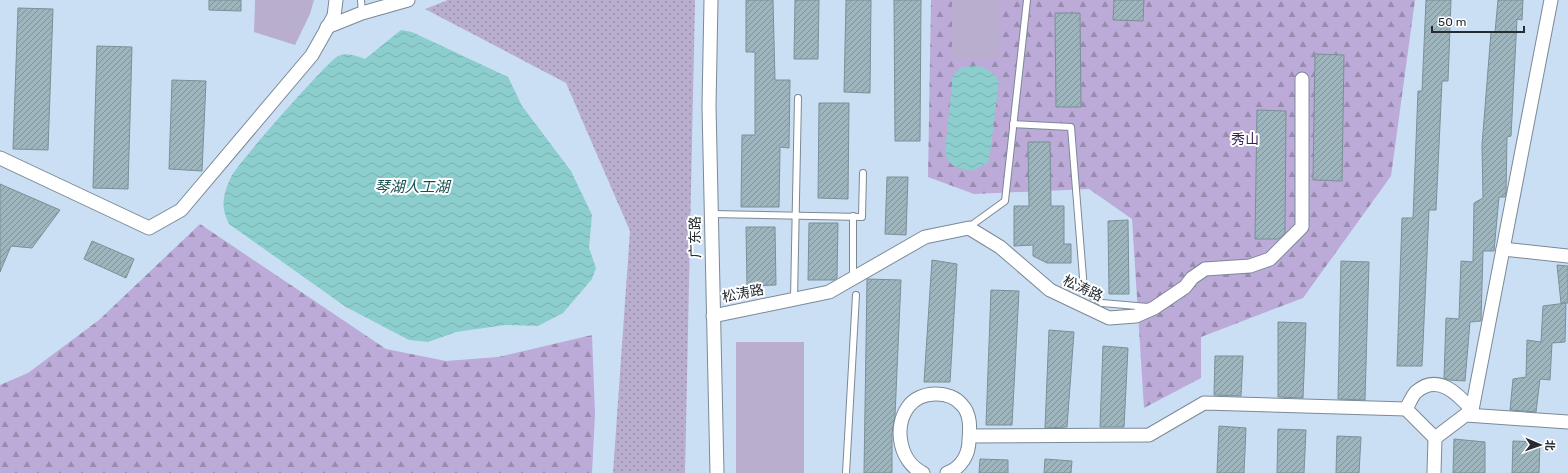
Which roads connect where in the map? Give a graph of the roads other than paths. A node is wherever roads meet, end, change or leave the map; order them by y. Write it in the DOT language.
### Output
graph roads {
  1 [pos="336,0"];
  2 [pos="361,0"];
  3 [pos="408,0"];
  4 [pos="711,0"];
  5 [pos="1027,0"];
  6 [pos="1551,0"];
  7 [pos="362,13"];
  8 [pos="327,27"];
  9 [pos="1302,79"];
  10 [pos="798,98"];
  11 [pos="1013,124"];
  12 [pos="0,158"];
  13 [pos="863,173"];
  14 [pos="711,214"];
  15 [pos="795,216"];
  16 [pos="854,216"];
  17 [pos="968,228"];
  18 [pos="1503,249"];
  19 [pos="1568,256"];
  20 [pos="853,278"];
  21 [pos="856,295"];
  22 [pos="794,300"];
  23 [pos="1154,308"];
  24 [pos="713,316"];
  25 [pos="1406,409"];
  26 [pos="1469,412"];
  27 [pos="1568,422"];
  28 [pos="970,436"];
  29 [pos="1435,438"];
  30 [pos="717,473"];
  31 [pos="846,473"];
  32 [pos="923,473"];
  33 [pos="947,473"];
  34 [pos="1434,473"];
  1 -- 8 [label="street"];
  2 -- 7 [label="lane"];
  3 -- 7 [label="street"];
  4 -- 14 [label="street, 广东路"];
  5 -- 11 [label="lane"];
  6 -- 18 [label="street"];
  7 -- 8 [label="street"];
  8 -- 12 [label="street"];
  9 -- 23 [label="street, 松涛路"];
  10 -- 15 [label="lane"];
  11 -- 17 [label="lane"];
  11 -- 23 [label="lane"];
  13 -- 16 [label="lane"];
  14 -- 15 [label="lane"];
  14 -- 24 [label="street, 广东路"];
  15 -- 16 [label="lane"];
  15 -- 22 [label="lane"];
  16 -- 20 [label="lane"];
  17 -- 20 [label="street, 松涛路"];
  17 -- 23 [label="street, 松涛路"];
  18 -- 19 [label="street"];
  18 -- 26 [label="street"];
  20 -- 22 [label="street, 松涛路"];
  21 -- 31 [label="lane"];
  22 -- 24 [label="street, 松涛路"];
  24 -- 30 [label="street, 广东路"];
  25 -- 26 [label="street"];
  25 -- 28 [label="street"];
  25 -- 29 [label="street"];
  26 -- 27 [label="street"];
  26 -- 29 [label="street"];
  28 -- 32 [label="street"];
  28 -- 33 [label="street"];
  29 -- 34 [label="street"];
}
